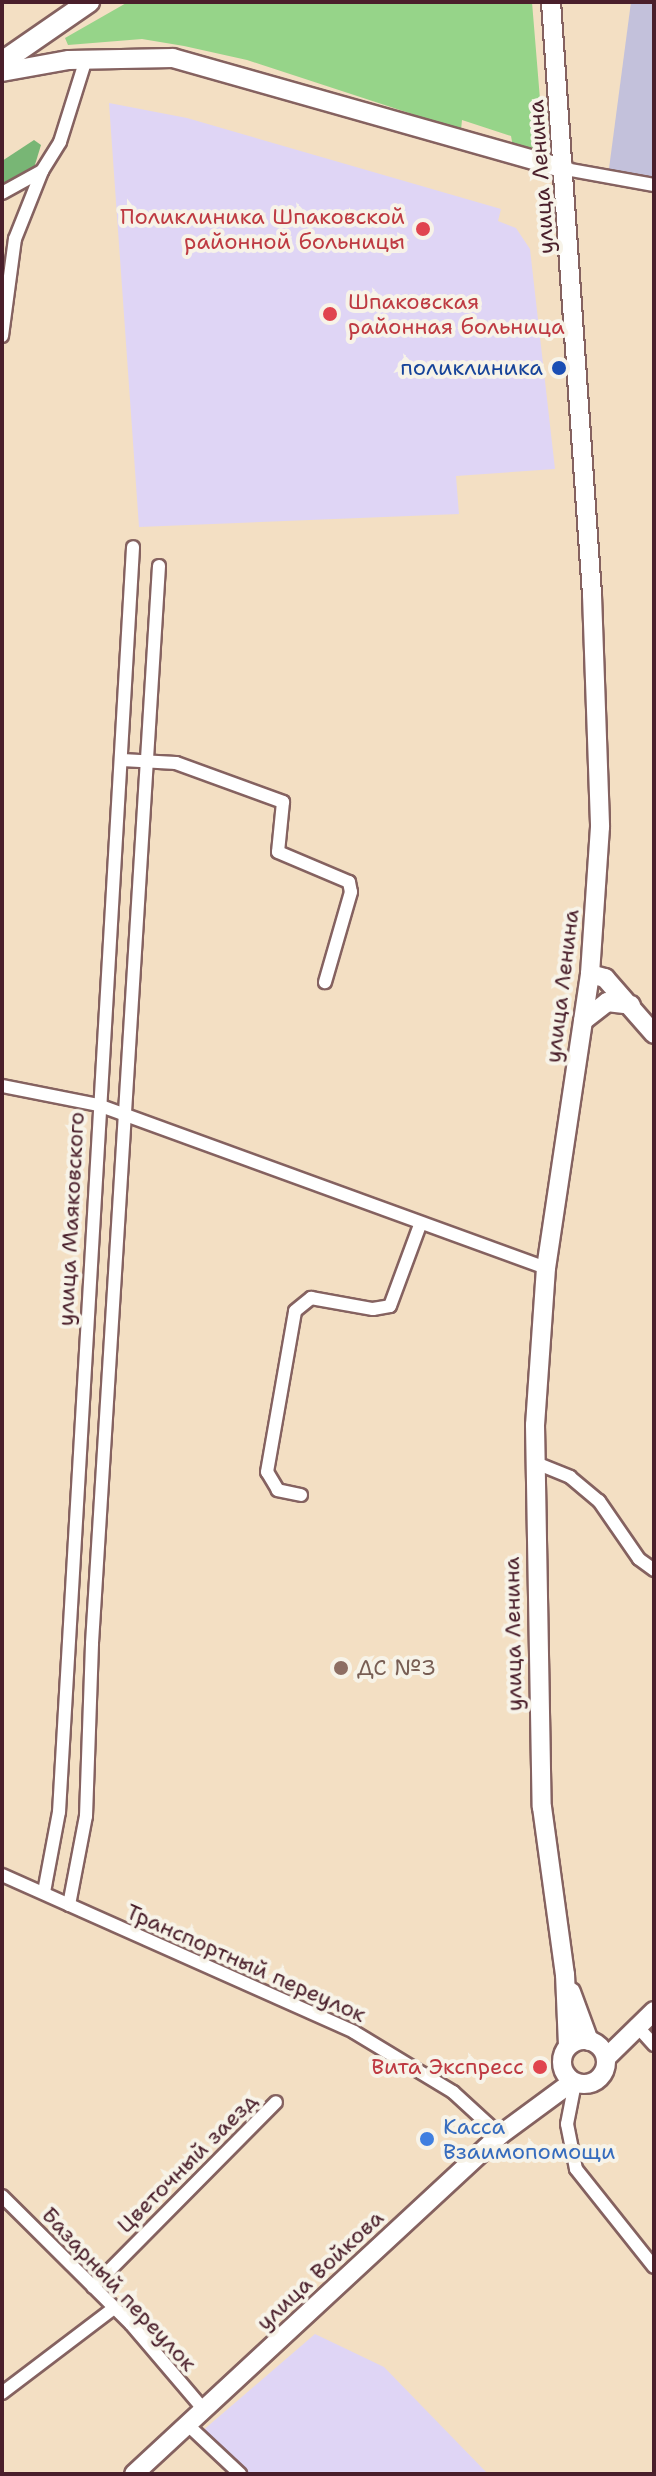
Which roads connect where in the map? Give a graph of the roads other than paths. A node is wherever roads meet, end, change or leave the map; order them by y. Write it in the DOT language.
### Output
graph roads {
  1 [pos="89,2"];
  2 [pos="551,2"];
  3 [pos="39,36"];
  4 [pos="78,59"];
  5 [pos="2,62"];
  6 [pos="2,72"];
  7 [pos="565,169"];
  8 [pos="42,171"];
  9 [pos="654,185"];
  10 [pos="2,193"];
  11 [pos="2,336"];
  12 [pos="133,547"];
  13 [pos="159,566"];
  14 [pos="122,760"];
  15 [pos="149,761"];
  16 [pos="590,974"];
  17 [pos="325,982"];
  18 [pos="631,1005"];
  19 [pos="583,1021"];
  20 [pos="654,1034"];
  21 [pos="2,1086"];
  22 [pos="98,1105"];
  23 [pos="126,1116"];
  24 [pos="420,1225"];
  25 [pos="546,1268"];
  26 [pos="536,1463"];
  27 [pos="301,1495"];
  28 [pos="654,1570"];
  29 [pos="2,1875"];
  30 [pos="44,1892"];
  31 [pos="69,1905"];
  32 [pos="565,1974"];
  33 [pos="654,2011"];
  34 [pos="635,2026"];
  35 [pos="591,2041"];
  36 [pos="654,2045"];
  37 [pos="568,2046"];
  38 [pos="606,2058"];
  39 [pos="570,2077"];
  40 [pos="276,2102"];
  41 [pos="500,2135"];
  42 [pos="2,2196"];
  43 [pos="654,2267"];
  44 [pos="93,2287"];
  45 [pos="114,2308"];
  46 [pos="2,2393"];
  47 [pos="205,2411"];
  48 [pos="190,2427"];
  49 [pos="134,2474"];
  50 [pos="240,2474"];
  1 -- 3 [label="main road"];
  2 -- 7 [label="street, улица Ленина"];
  3 -- 4 [label="street"];
  3 -- 5 [label="main road"];
  4 -- 6 [label="street"];
  4 -- 7 [label="street"];
  4 -- 8 [label="street"];
  7 -- 9 [label="street"];
  7 -- 16 [label="street, улица Ленина"];
  8 -- 10 [label="street"];
  8 -- 11 [label="street"];
  12 -- 14 [label="street, улица Маяковского"];
  13 -- 15 [label="street"];
  14 -- 15 [label="street"];
  14 -- 22 [label="street, улица Маяковского"];
  15 -- 17 [label="street"];
  15 -- 23 [label="street"];
  16 -- 18 [label="street"];
  16 -- 19 [label="street, улица Ленина"];
  18 -- 19 [label="street"];
  18 -- 20 [label="street"];
  19 -- 25 [label="street, улица Ленина"];
  21 -- 22 [label="street"];
  22 -- 23 [label="street"];
  22 -- 30 [label="street, улица Маяковского"];
  23 -- 24 [label="street"];
  23 -- 31 [label="street"];
  24 -- 25 [label="street"];
  24 -- 27 [label="street"];
  25 -- 26 [label="street, улица Ленина"];
  26 -- 28 [label="street"];
  26 -- 32 [label="street, улица Ленина"];
  29 -- 30 [label="street, Транспортный переулок"];
  30 -- 31 [label="street, Транспортный переулок"];
  31 -- 41 [label="street, Транспортный переулок"];
  32 -- 35 [label="street, улица Ленина"];
  32 -- 37 [label="street, улица Ленина"];
  33 -- 34 [label="street"];
  34 -- 35 [label="street"];
  34 -- 36 [label="street"];
  34 -- 38 [label="street"];
  35 -- 37 [label="street"];
  35 -- 38 [label="street, улица Ленина"];
  37 -- 39 [label="street, улица Ленина"];
  38 -- 39 [label="street"];
  39 -- 41 [label="street, улица Войкова"];
  39 -- 43 [label="street"];
  40 -- 44 [label="street, Цветочный заезд"];
  41 -- 47 [label="street, улица Войкова"];
  42 -- 44 [label="street, Базарный переулок"];
  44 -- 45 [label="street, Базарный переулок"];
  45 -- 46 [label="street"];
  45 -- 47 [label="street, Базарный переулок"];
  47 -- 48 [label="street, улица Войкова"];
  48 -- 49 [label="street, улица Войкова"];
  48 -- 50 [label="street"];
}
